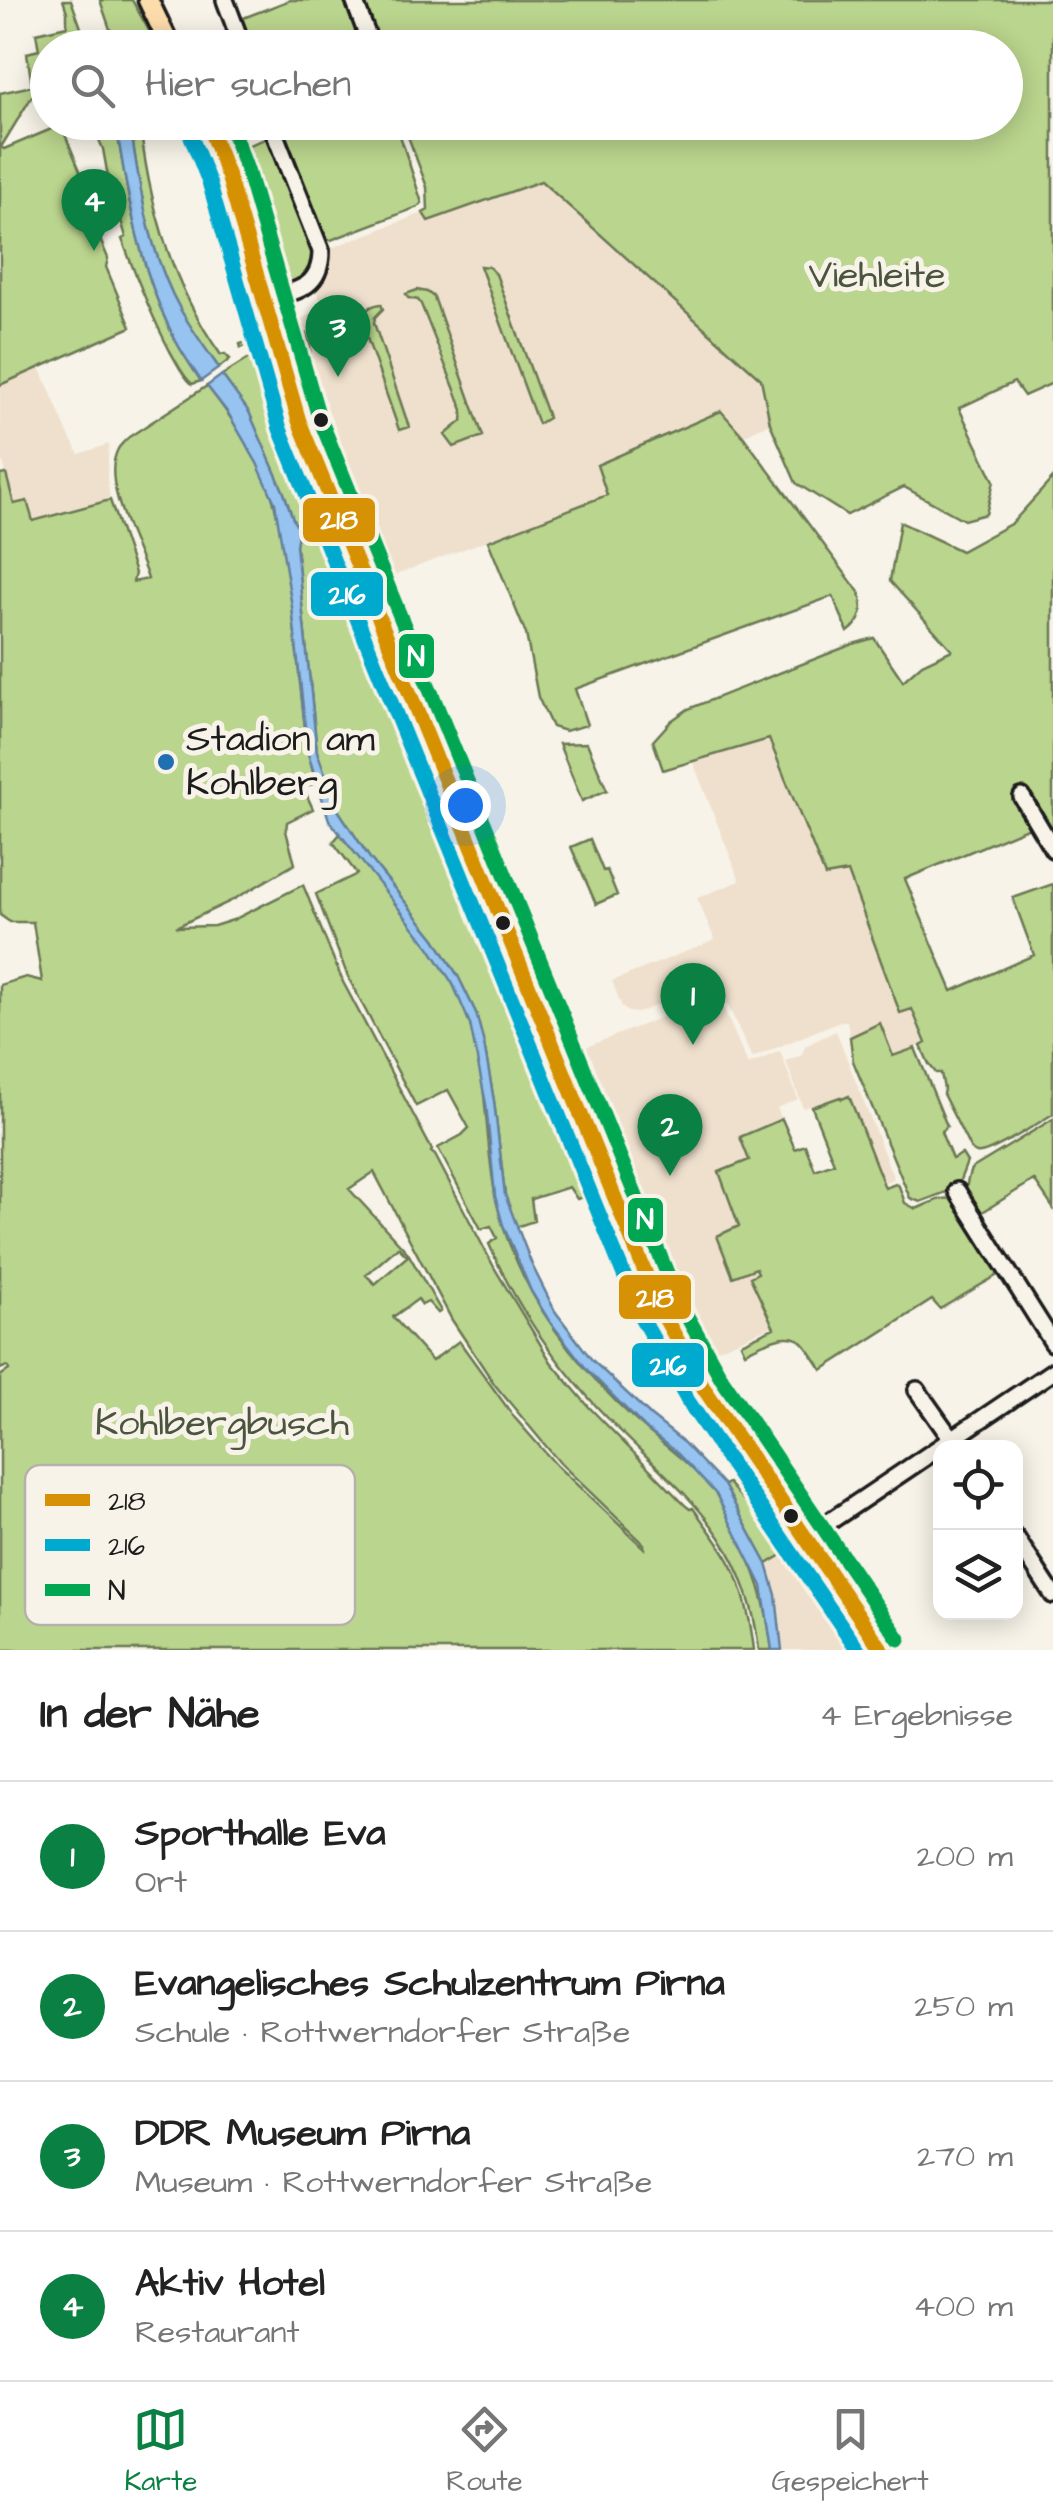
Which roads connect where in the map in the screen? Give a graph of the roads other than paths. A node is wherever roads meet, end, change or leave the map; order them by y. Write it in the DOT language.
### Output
graph roads {
  1 [pos="148,0"];
  2 [pos="225,0"];
  3 [pos="354,0"];
  4 [pos="162,30"];
  5 [pos="236,30"];
  6 [pos="365,30"];
  7 [pos="214,140"];
  8 [pos="277,140"];
  9 [pos="264,300"];
  10 [pos="1022,797"];
  11 [pos="1053,849"];
  12 [pos="957,1191"];
  13 [pos="1053,1343"];
  14 [pos="1053,1371"];
  15 [pos="917,1390"];
  16 [pos="952,1440"];
  17 [pos="958,1440"];
  18 [pos="933,1456"];
  19 [pos="806,1538"];
  20 [pos="1023,1549"];
  21 [pos="1053,1595"];
  22 [pos="882,1650"];
  1 -- 4 [label="main road"];
  2 -- 5 [label="street"];
  3 -- 6 [label="street"];
  7 -- 9 [label="main road"];
  8 -- 9 [label="street"];
  9 -- 19 [label="main road"];
  10 -- 11 [label="street"];
  12 -- 13 [label="street"];
  14 -- 17 [label="street"];
  15 -- 16 [label="street"];
  18 -- 19 [label="street"];
  19 -- 22 [label="main road"];
  20 -- 21 [label="street"];
}
